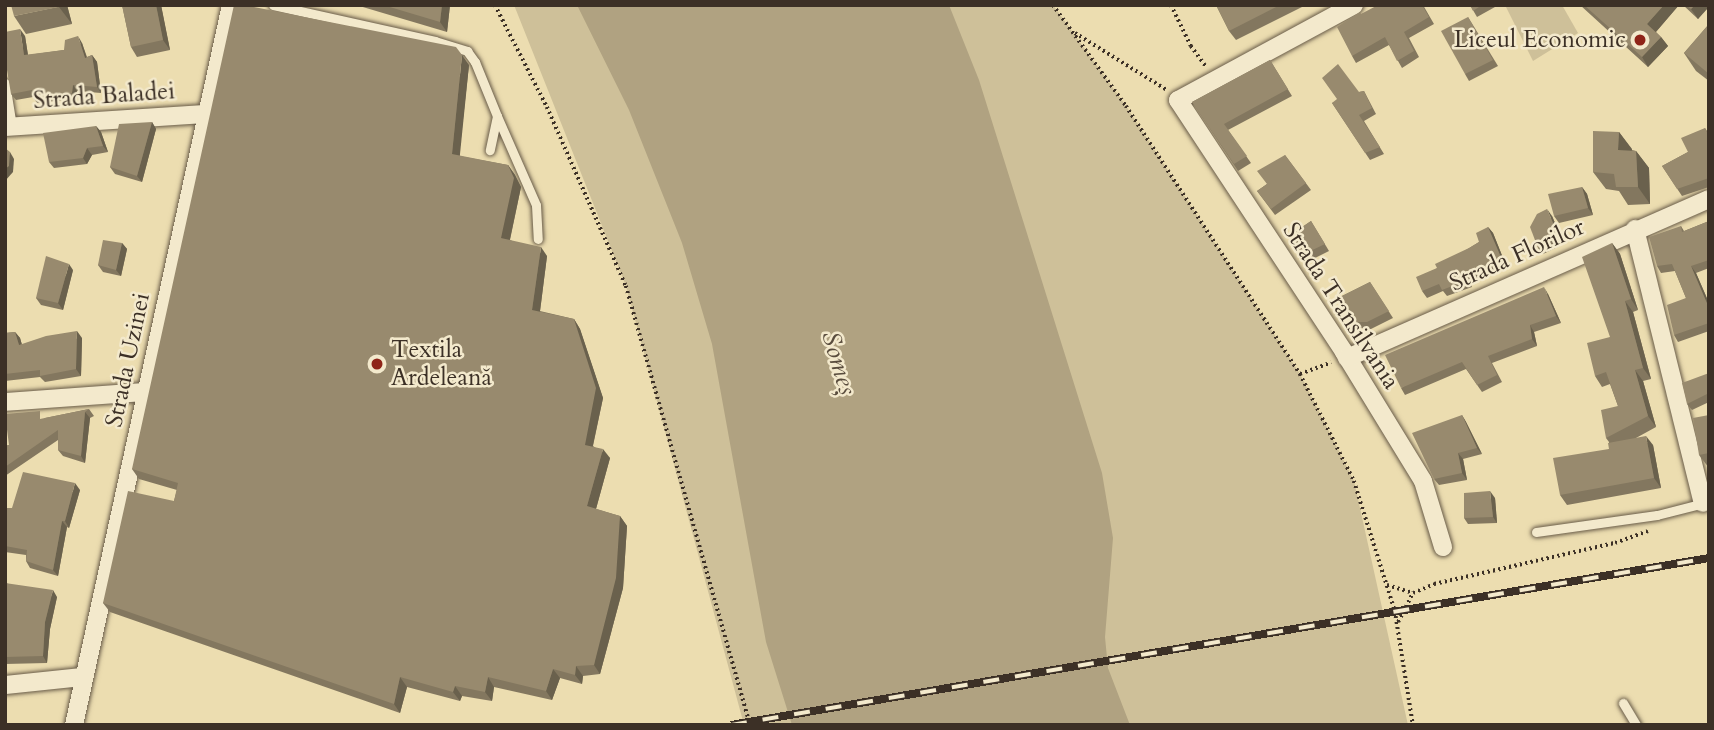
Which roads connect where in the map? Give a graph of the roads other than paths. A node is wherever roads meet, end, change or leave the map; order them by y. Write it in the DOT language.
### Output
graph roads {
  1 [pos="231,5"];
  2 [pos="273,5"];
  3 [pos="1354,5"];
  4 [pos="5,83"];
  5 [pos="205,114"];
  6 [pos="497,116"];
  7 [pos="8,126"];
  8 [pos="490,150"];
  9 [pos="1709,199"];
  10 [pos="1635,229"];
  11 [pos="538,239"];
  12 [pos="1347,358"];
  13 [pos="146,392"];
  14 [pos="5,402"];
  15 [pos="1706,503"];
  16 [pos="1536,532"];
  17 [pos="1443,547"];
  18 [pos="83,677"];
  19 [pos="5,685"];
  20 [pos="1623,703"];
  21 [pos="74,725"];
  22 [pos="1636,725"];
  1 -- 5 [label="street, Strada Uzinei"];
  2 -- 6 [label="lane"];
  3 -- 12 [label="street, Strada Transilvania"];
  4 -- 7 [label="lane"];
  5 -- 7 [label="street, Strada Baladei"];
  5 -- 13 [label="street, Strada Uzinei"];
  6 -- 8 [label="lane"];
  6 -- 11 [label="lane"];
  9 -- 10 [label="street, Strada Florilor"];
  10 -- 12 [label="street, Strada Florilor"];
  10 -- 15 [label="street"];
  12 -- 17 [label="street, Strada Transilvania"];
  13 -- 14 [label="street"];
  13 -- 18 [label="street, Strada Uzinei"];
  15 -- 16 [label="lane"];
  18 -- 19 [label="street"];
  18 -- 21 [label="street, Strada Uzinei"];
  20 -- 22 [label="lane"];
}
